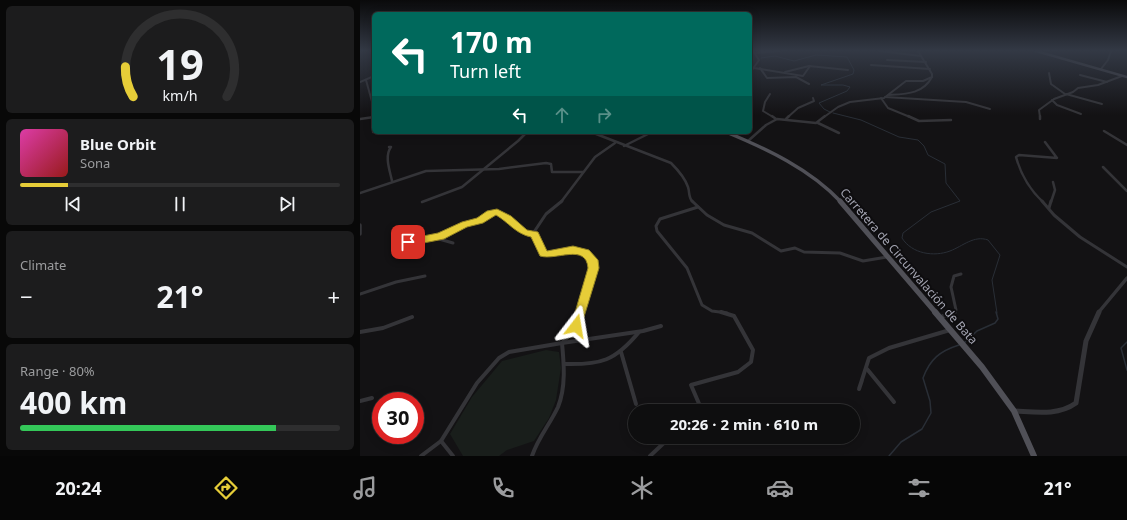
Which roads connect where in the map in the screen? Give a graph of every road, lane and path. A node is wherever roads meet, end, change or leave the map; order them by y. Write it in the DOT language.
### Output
graph roads {
  1 [pos="763,72"];
  2 [pos="786,72"];
  3 [pos="806,72"];
  4 [pos="931,72"];
  5 [pos="1111,72"];
  6 [pos="1049,73"];
  7 [pos="1080,75"];
  8 [pos="1122,76"];
  9 [pos="372,77"];
  10 [pos="932,77"];
  11 [pos="1127,77"];
  12 [pos="366,80"];
  13 [pos="360,82"];
  14 [pos="1107,82"];
  15 [pos="809,84"];
  16 [pos="770,94"];
  17 [pos="1065,94"];
  18 [pos="889,95"];
  19 [pos="886,97"];
  20 [pos="813,98"];
  21 [pos="881,98"];
  22 [pos="1052,100"];
  23 [pos="372,102"];
  24 [pos="1102,104"];
  25 [pos="990,110"];
  26 [pos="1081,114"];
  27 [pos="372,116"];
  28 [pos="786,118"];
  29 [pos="1040,118"];
  30 [pos="360,119"];
  31 [pos="776,119"];
  32 [pos="952,120"];
  33 [pos="818,123"];
  34 [pos="1104,131"];
  35 [pos="839,133"];
  36 [pos="525,134"];
  37 [pos="595,134"];
  38 [pos="648,134"];
  39 [pos="731,134"];
  40 [pos="748,141"];
  41 [pos="1045,142"];
  42 [pos="615,143"];
  43 [pos="1127,145"];
  44 [pos="624,146"];
  45 [pos="389,147"];
  46 [pos="1103,167"];
  47 [pos="482,170"];
  48 [pos="583,172"];
  49 [pos="392,181"];
  50 [pos="1053,182"];
  51 [pos="1127,191"];
  52 [pos="360,193"];
  53 [pos="422,202"];
  54 [pos="698,207"];
  55 [pos="1050,208"];
  56 [pos="360,225"];
  57 [pos="360,234"];
  58 [pos="534,234"];
  59 [pos="432,238"];
  60 [pos="408,242"];
  61 [pos="453,243"];
  62 [pos="887,257"];
  63 [pos="1127,267"];
  64 [pos="961,274"];
  65 [pos="425,276"];
  66 [pos="1127,278"];
  67 [pos="360,294"];
  68 [pos="412,317"];
  69 [pos="940,317"];
  70 [pos="661,326"];
  71 [pos="950,330"];
  72 [pos="360,332"];
  73 [pos="639,332"];
  74 [pos="562,343"];
  75 [pos="621,352"];
  76 [pos="564,364"];
  77 [pos="867,369"];
  78 [pos="862,380"];
  79 [pos="372,398"];
  80 [pos="360,401"];
  81 [pos="894,402"];
  82 [pos="636,404"];
  83 [pos="699,404"];
  84 [pos="1014,411"];
  85 [pos="441,441"];
  86 [pos="663,444"];
  87 [pos="421,456"];
  88 [pos="453,456"];
  89 [pos="532,456"];
  90 [pos="650,456"];
  91 [pos="1034,456"];
  1 -- 15 [label="street"];
  2 -- 3 [label="street"];
  4 -- 10 [label="street"];
  5 -- 8 [label="main road"];
  6 -- 17 [label="street"];
  7 -- 14 [label="street"];
  8 -- 11 [label="main road"];
  8 -- 14 [label="street"];
  9 -- 12 [label="street"];
  10 -- 18 [label="street"];
  10 -- 18 [label="street"];
  12 -- 13 [label="street"];
  12 -- 23 [label="street"];
  14 -- 17 [label="street"];
  16 -- 31 [label="street"];
  17 -- 22 [label="street"];
  17 -- 24 [label="street"];
  18 -- 19 [label="street"];
  19 -- 21 [label="street"];
  19 -- 25 [label="street"];
  20 -- 28 [label="street"];
  21 -- 32 [label="street"];
  21 -- 33 [label="street"];
  22 -- 26 [label="street"];
  22 -- 29 [label="street"];
  27 -- 30 [label="street"];
  28 -- 31 [label="street"];
  28 -- 33 [label="street"];
  31 -- 40 [label="street"];
  33 -- 35 [label="street"];
  34 -- 43 [label="street"];
  36 -- 47 [label="street"];
  37 -- 42 [label="street"];
  38 -- 44 [label="street"];
  39 -- 40 [label="main road, Carretera de Circunvalación de Bata"];
  40 -- 62 [label="main road, Carretera de Circunvalación de Bata"];
  41 -- 55 [label="street"];
  42 -- 44 [label="street"];
  42 -- 48 [label="street"];
  44 -- 54 [label="street"];
  45 -- 49 [label="street"];
  46 -- 51 [label="street"];
  47 -- 48 [label="street"];
  47 -- 49 [label="street"];
  47 -- 53 [label="street"];
  48 -- 58 [label="street"];
  49 -- 52 [label="street"];
  50 -- 55 [label="street"];
  54 -- 62 [label="street"];
  54 -- 83 [label="street"];
  55 -- 63 [label="street"];
  56 -- 57 [label="street"];
  58 -- 59 [label="street"];
  58 -- 74 [label="street"];
  59 -- 60 [label="street"];
  59 -- 61 [label="street"];
  62 -- 69 [label="main road, Carretera de Circunvalación de Bata"];
  64 -- 69 [label="street"];
  65 -- 67 [label="street"];
  66 -- 84 [label="street"];
  68 -- 72 [label="street"];
  69 -- 71 [label="main road, Carretera de Circunvalación de Bata"];
  70 -- 73 [label="street"];
  71 -- 77 [label="street"];
  71 -- 84 [label="main road, Carretera de Circunvalación de Bata"];
  73 -- 74 [label="street"];
  73 -- 75 [label="street"];
  74 -- 76 [label="street"];
  74 -- 85 [label="street"];
  75 -- 76 [label="street"];
  75 -- 82 [label="street"];
  76 -- 89 [label="street"];
  77 -- 78 [label="street"];
  77 -- 81 [label="street"];
  79 -- 80 [label="street"];
  84 -- 91 [label="main road, Carretera de Circunvalación de Bata"];
  85 -- 87 [label="street"];
  85 -- 88 [label="street"];
  86 -- 90 [label="street"];
}
